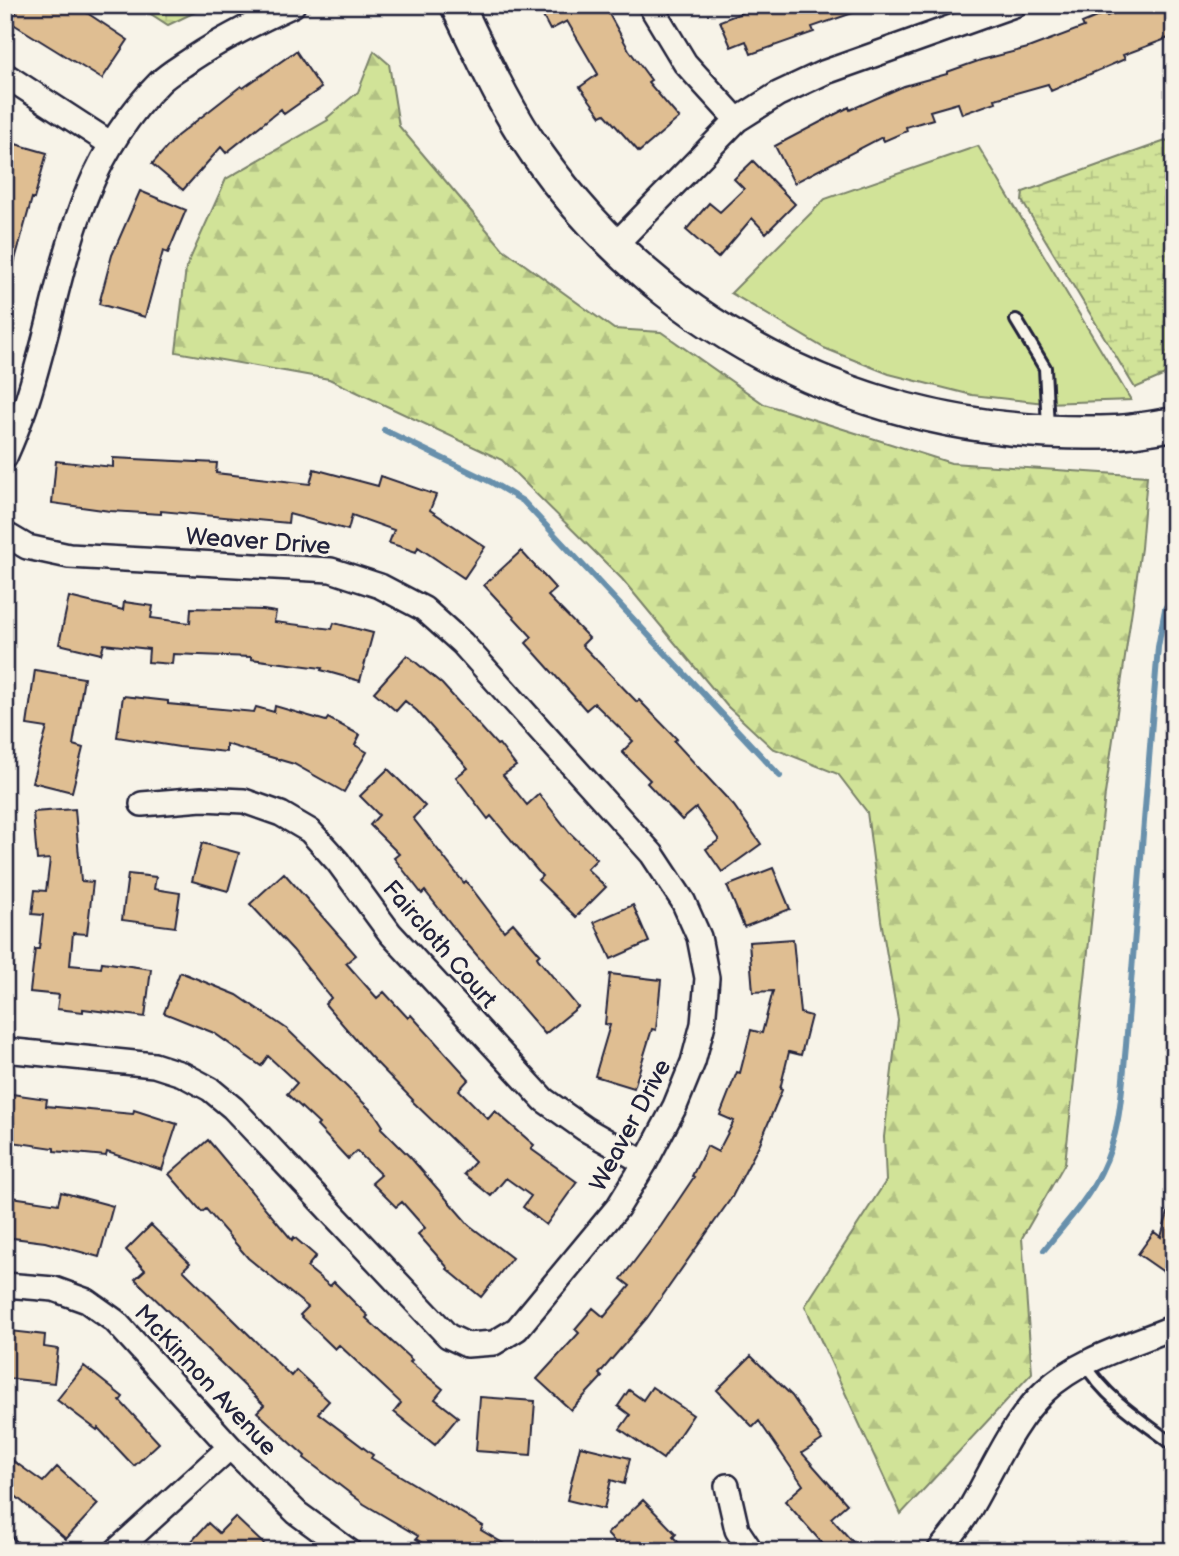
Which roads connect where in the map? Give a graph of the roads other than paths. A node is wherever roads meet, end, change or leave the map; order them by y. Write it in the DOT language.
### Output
graph roads {
  1 [pos="293,5"];
  2 [pos="457,5"];
  3 [pos="650,5"];
  4 [pos="1014,5"];
  5 [pos="5,75"];
  6 [pos="737,120"];
  7 [pos="111,144"];
  8 [pos="615,245"];
  9 [pos="1016,320"];
  10 [pos="1174,424"];
  11 [pos="1048,432"];
  12 [pos="5,457"];
  13 [pos="5,534"];
  14 [pos="142,804"];
  15 [pos="5,1050"];
  16 [pos="645,1163"];
  17 [pos="5,1285"];
  18 [pos="1174,1327"];
  19 [pos="1085,1364"];
  20 [pos="1174,1445"];
  21 [pos="230,1447"];
  22 [pos="727,1486"];
  23 [pos="116,1551"];
  24 [pos="349,1551"];
  25 [pos="751,1551"];
  26 [pos="939,1551"];
  1 -- 7 [label="street"];
  2 -- 8 [label="street"];
  3 -- 6 [label="street"];
  4 -- 6 [label="street"];
  5 -- 7 [label="street"];
  6 -- 8 [label="street"];
  7 -- 12 [label="street"];
  8 -- 11 [label="street"];
  9 -- 11 [label="lane"];
  10 -- 11 [label="street"];
  13 -- 16 [label="street, Weaver Drive"];
  14 -- 16 [label="street, Faircloth Court"];
  15 -- 16 [label="street, Weaver Drive"];
  17 -- 21 [label="street, McKinnon Avenue"];
  18 -- 19 [label="street"];
  19 -- 20 [label="lane"];
  19 -- 26 [label="street"];
  21 -- 23 [label="street"];
  21 -- 24 [label="street, McKinnon Avenue"];
  22 -- 25 [label="street"];
}
